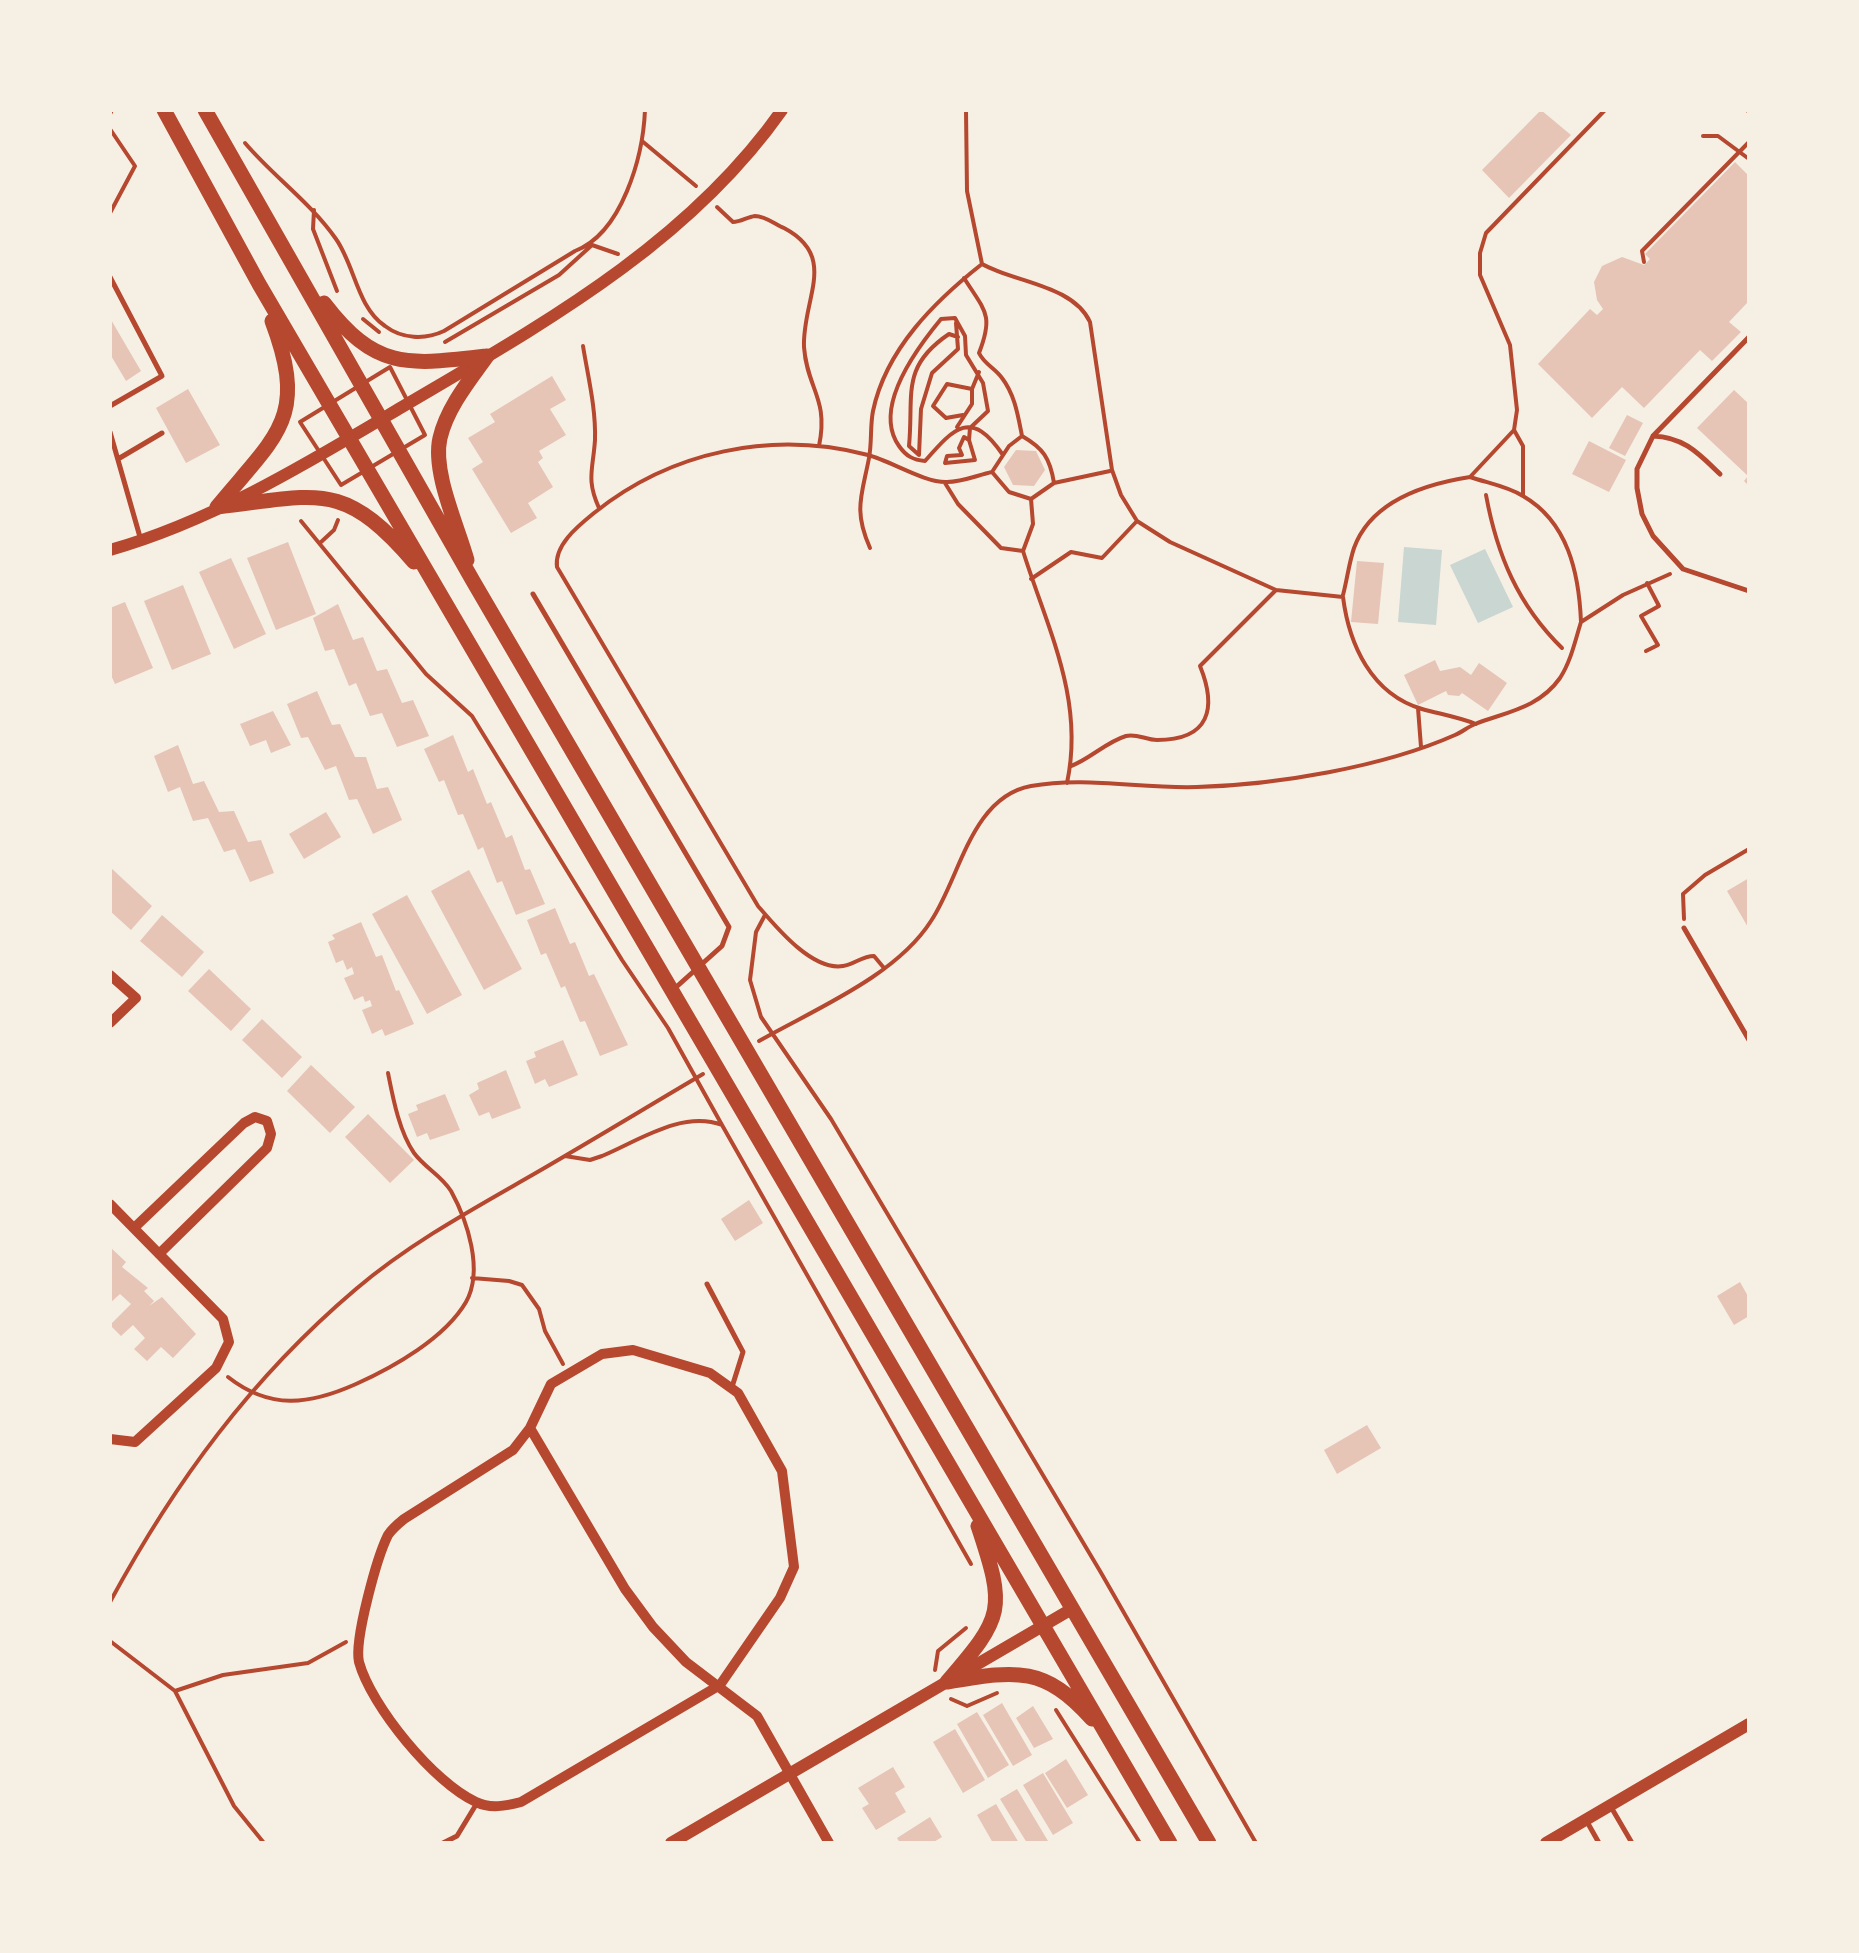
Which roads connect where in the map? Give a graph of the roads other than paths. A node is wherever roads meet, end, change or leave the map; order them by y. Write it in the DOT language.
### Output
graph roads {
  1 [pos="164,110"];
  2 [pos="205,110"];
  3 [pos="782,110"];
  4 [pos="293,263"];
  5 [pos="110,277"];
  6 [pos="258,284"];
  7 [pos="1749,337"];
  8 [pos="487,356"];
  9 [pos="110,406"];
  10 [pos="380,420"];
  11 [pos="110,432"];
  12 [pos="162,433"];
  13 [pos="1653,436"];
  14 [pos="350,437"];
  15 [pos="118,459"];
  16 [pos="1720,474"];
  17 [pos="217,507"];
  18 [pos="141,540"];
  19 [pos="110,550"];
  20 [pos="472,581"];
  21 [pos="1749,591"];
  22 [pos="439,592"];
  23 [pos="533,594"];
  24 [pos="1684,928"];
  25 [pos="698,970"];
  26 [pos="110,974"];
  27 [pos="674,990"];
  28 [pos="110,1024"];
  29 [pos="1749,1040"];
  30 [pos="110,1204"];
  31 [pos="134,1228"];
  32 [pos="159,1254"];
  33 [pos="707,1284"];
  34 [pos="732,1387"];
  35 [pos="530,1428"];
  36 [pos="110,1439"];
  37 [pos="967,1494"];
  38 [pos="1070,1610"];
  39 [pos="1044,1625"];
  40 [pos="947,1682"];
  41 [pos="720,1685"];
  42 [pos="1749,1724"];
  43 [pos="1113,1744"];
  44 [pos="789,1774"];
  45 [pos="477,1804"];
  46 [pos="1610,1806"];
  47 [pos="1586,1820"];
  48 [pos="443,1843"];
  49 [pos="671,1843"];
  50 [pos="830,1843"];
  51 [pos="1170,1843"];
  52 [pos="1209,1843"];
  53 [pos="1546,1843"];
  54 [pos="1599,1843"];
  55 [pos="1632,1843"];
  1 -- 6 [label="main road"];
  2 -- 4 [label="main road"];
  3 -- 8 [label="street"];
  4 -- 8 [label="main road"];
  4 -- 10 [label="main road"];
  5 -- 9 [label="lane"];
  6 -- 14 [label="main road"];
  6 -- 17 [label="main road"];
  7 -- 13 [label="lane"];
  8 -- 10 [label="street"];
  8 -- 20 [label="main road"];
  10 -- 14 [label="street"];
  10 -- 20 [label="main road"];
  11 -- 15 [label="lane"];
  12 -- 15 [label="lane"];
  13 -- 16 [label="lane"];
  13 -- 21 [label="lane"];
  14 -- 17 [label="street"];
  14 -- 22 [label="main road"];
  15 -- 18 [label="lane"];
  17 -- 18 [label="street"];
  17 -- 22 [label="main road"];
  18 -- 19 [label="street"];
  20 -- 25 [label="main road"];
  22 -- 27 [label="main road"];
  23 -- 25 [label="lane"];
  24 -- 29 [label="lane"];
  25 -- 27 [label="lane"];
  25 -- 38 [label="main road"];
  26 -- 28 [label="street"];
  27 -- 37 [label="main road"];
  30 -- 31 [label="street"];
  31 -- 32 [label="street"];
  31 -- 32 [label="street"];
  32 -- 36 [label="street"];
  33 -- 34 [label="lane"];
  34 -- 35 [label="street"];
  34 -- 41 [label="street"];
  35 -- 41 [label="street"];
  35 -- 45 [label="street"];
  37 -- 39 [label="main road"];
  37 -- 40 [label="main road"];
  38 -- 39 [label="street"];
  38 -- 52 [label="main road"];
  39 -- 40 [label="street"];
  39 -- 43 [label="main road"];
  40 -- 43 [label="main road"];
  40 -- 44 [label="street"];
  41 -- 44 [label="street"];
  41 -- 45 [label="street"];
  42 -- 46 [label="street"];
  43 -- 51 [label="main road"];
  44 -- 49 [label="street"];
  44 -- 50 [label="street"];
  45 -- 48 [label="lane"];
  46 -- 47 [label="street"];
  46 -- 55 [label="lane"];
  47 -- 53 [label="street"];
  47 -- 54 [label="lane"];
}
